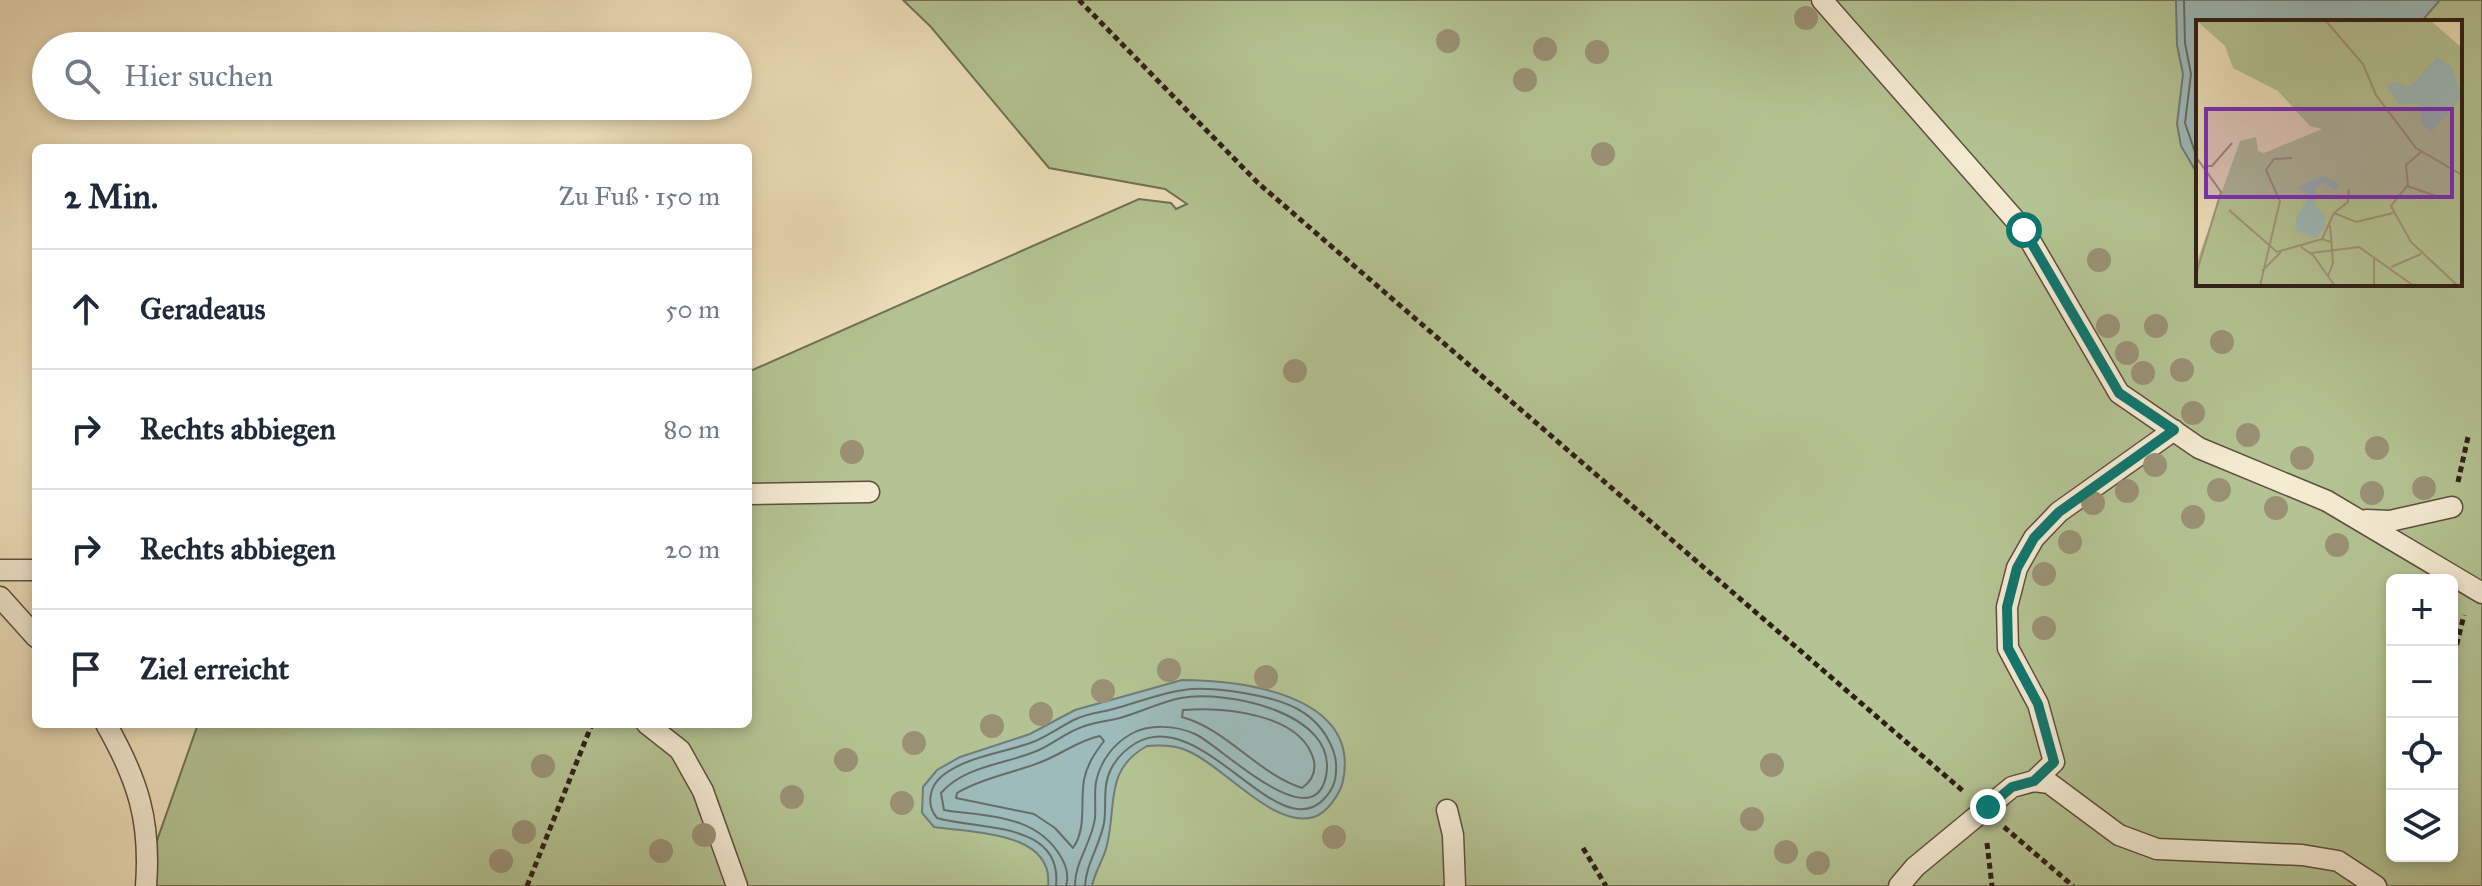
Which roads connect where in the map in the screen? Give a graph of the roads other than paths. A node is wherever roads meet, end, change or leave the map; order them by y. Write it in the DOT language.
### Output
graph roads {
  1 [pos="1822,0"];
  2 [pos="2174,430"];
  3 [pos="869,492"];
  4 [pos="752,494"];
  5 [pos="2452,507"];
  6 [pos="2360,520"];
  7 [pos="0,570"];
  8 [pos="32,570"];
  9 [pos="2482,593"];
  10 [pos="0,597"];
  11 [pos="32,633"];
  12 [pos="108,728"];
  13 [pos="652,728"];
  14 [pos="2034,781"];
  15 [pos="1447,810"];
  16 [pos="146,886"];
  17 [pos="737,886"];
  18 [pos="1455,886"];
  19 [pos="1899,886"];
  20 [pos="2376,886"];
  1 -- 2 [label="lane"];
  2 -- 6 [label="lane"];
  2 -- 14 [label="lane"];
  3 -- 4 [label="lane"];
  5 -- 6 [label="lane"];
  6 -- 9 [label="lane"];
  7 -- 8 [label="lane"];
  10 -- 11 [label="lane"];
  12 -- 16 [label="lane"];
  13 -- 17 [label="lane"];
  14 -- 19 [label="lane"];
  14 -- 20 [label="lane"];
  15 -- 18 [label="lane"];
}
